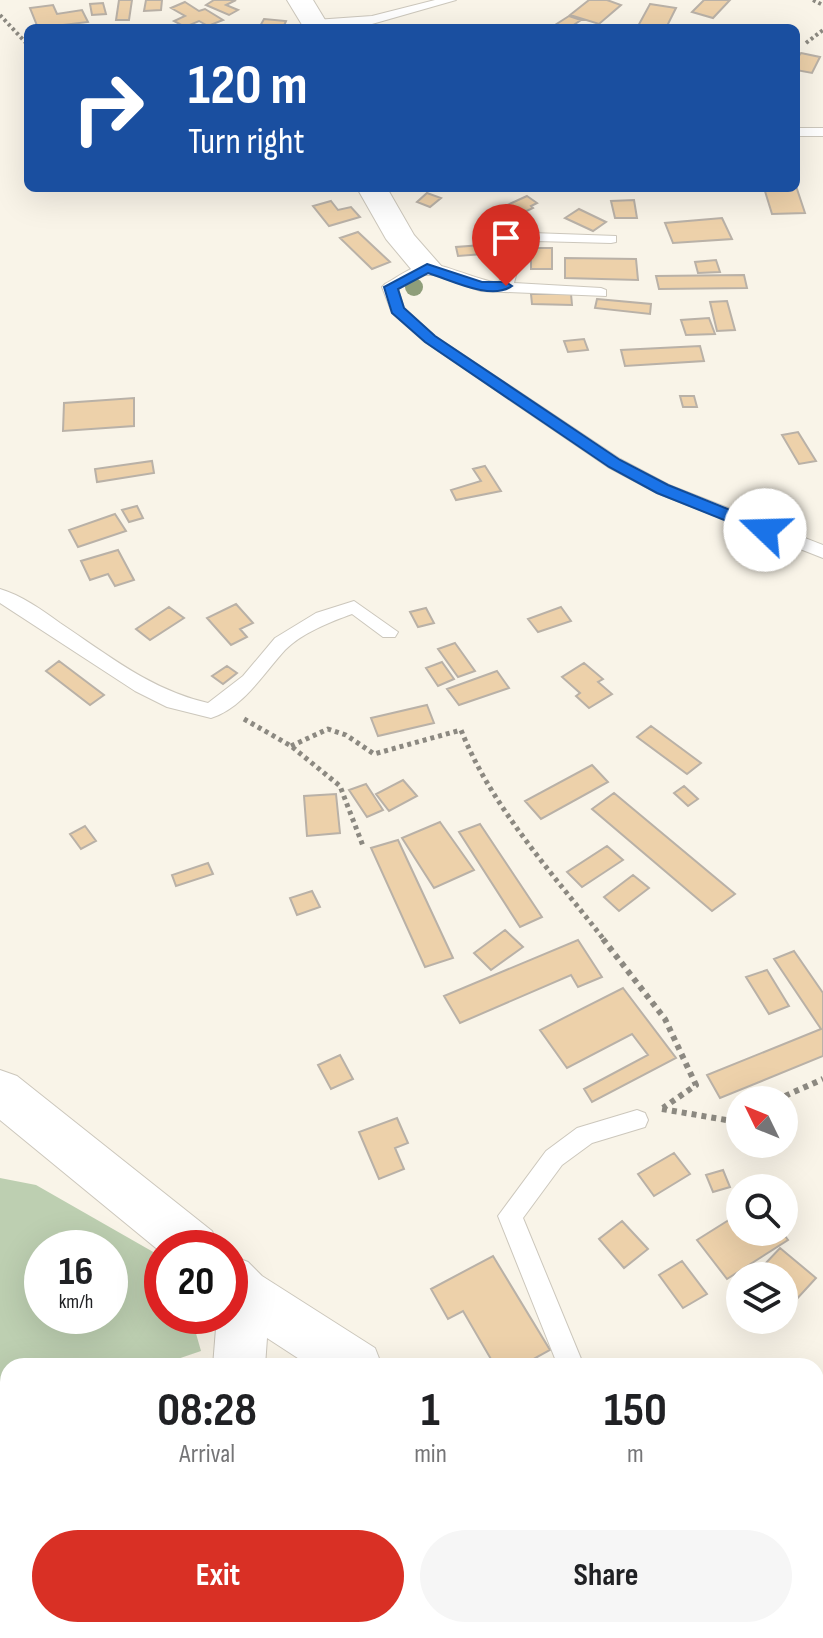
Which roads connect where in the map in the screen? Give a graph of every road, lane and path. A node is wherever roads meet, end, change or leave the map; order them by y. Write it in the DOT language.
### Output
graph roads {
  1 [pos="300,0"];
  2 [pos="450,0"];
  3 [pos="813,0"];
  4 [pos="823,5"];
  5 [pos="0,15"];
  6 [pos="315,24"];
  7 [pos="335,24"];
  8 [pos="823,30"];
  9 [pos="24,41"];
  10 [pos="806,43"];
  11 [pos="800,132"];
  12 [pos="823,132"];
  13 [pos="374,192"];
  14 [pos="611,239"];
  15 [pos="427,268"];
  16 [pos="506,286"];
  17 [pos="601,293"];
  18 [pos="823,552"];
  19 [pos="0,595"];
  20 [pos="389,632"];
  21 [pos="219,705"];
  22 [pos="291,746"];
  23 [pos="363,846"];
  24 [pos="823,1079"];
  25 [pos="798,1090"];
  26 [pos="0,1091"];
  27 [pos="661,1109"];
  28 [pos="637,1120"];
  29 [pos="726,1120"];
  30 [pos="172,1230"];
  31 [pos="248,1293"];
  32 [pos="238,1334"];
  33 [pos="239,1358"];
  34 [pos="344,1358"];
  35 [pos="568,1358"];
  1 -- 6 [label="street"];
  2 -- 7 [label="lane"];
  3 -- 4 [label="path"];
  5 -- 9 [label="path"];
  8 -- 10 [label="path"];
  11 -- 12 [label="lane"];
  13 -- 15 [label="street"];
  14 -- 16 [label="lane"];
  15 -- 16 [label="lane"];
  15 -- 18 [label="lane"];
  16 -- 17 [label="lane"];
  19 -- 21 [label="lane"];
  20 -- 21 [label="lane"];
  21 -- 22 [label="path"];
  22 -- 23 [label="path"];
  22 -- 27 [label="path"];
  24 -- 25 [label="path"];
  26 -- 30 [label="street"];
  27 -- 28 [label="path"];
  27 -- 29 [label="path"];
  28 -- 35 [label="lane"];
  31 -- 34 [label="street"];
  32 -- 33 [label="street"];
}
